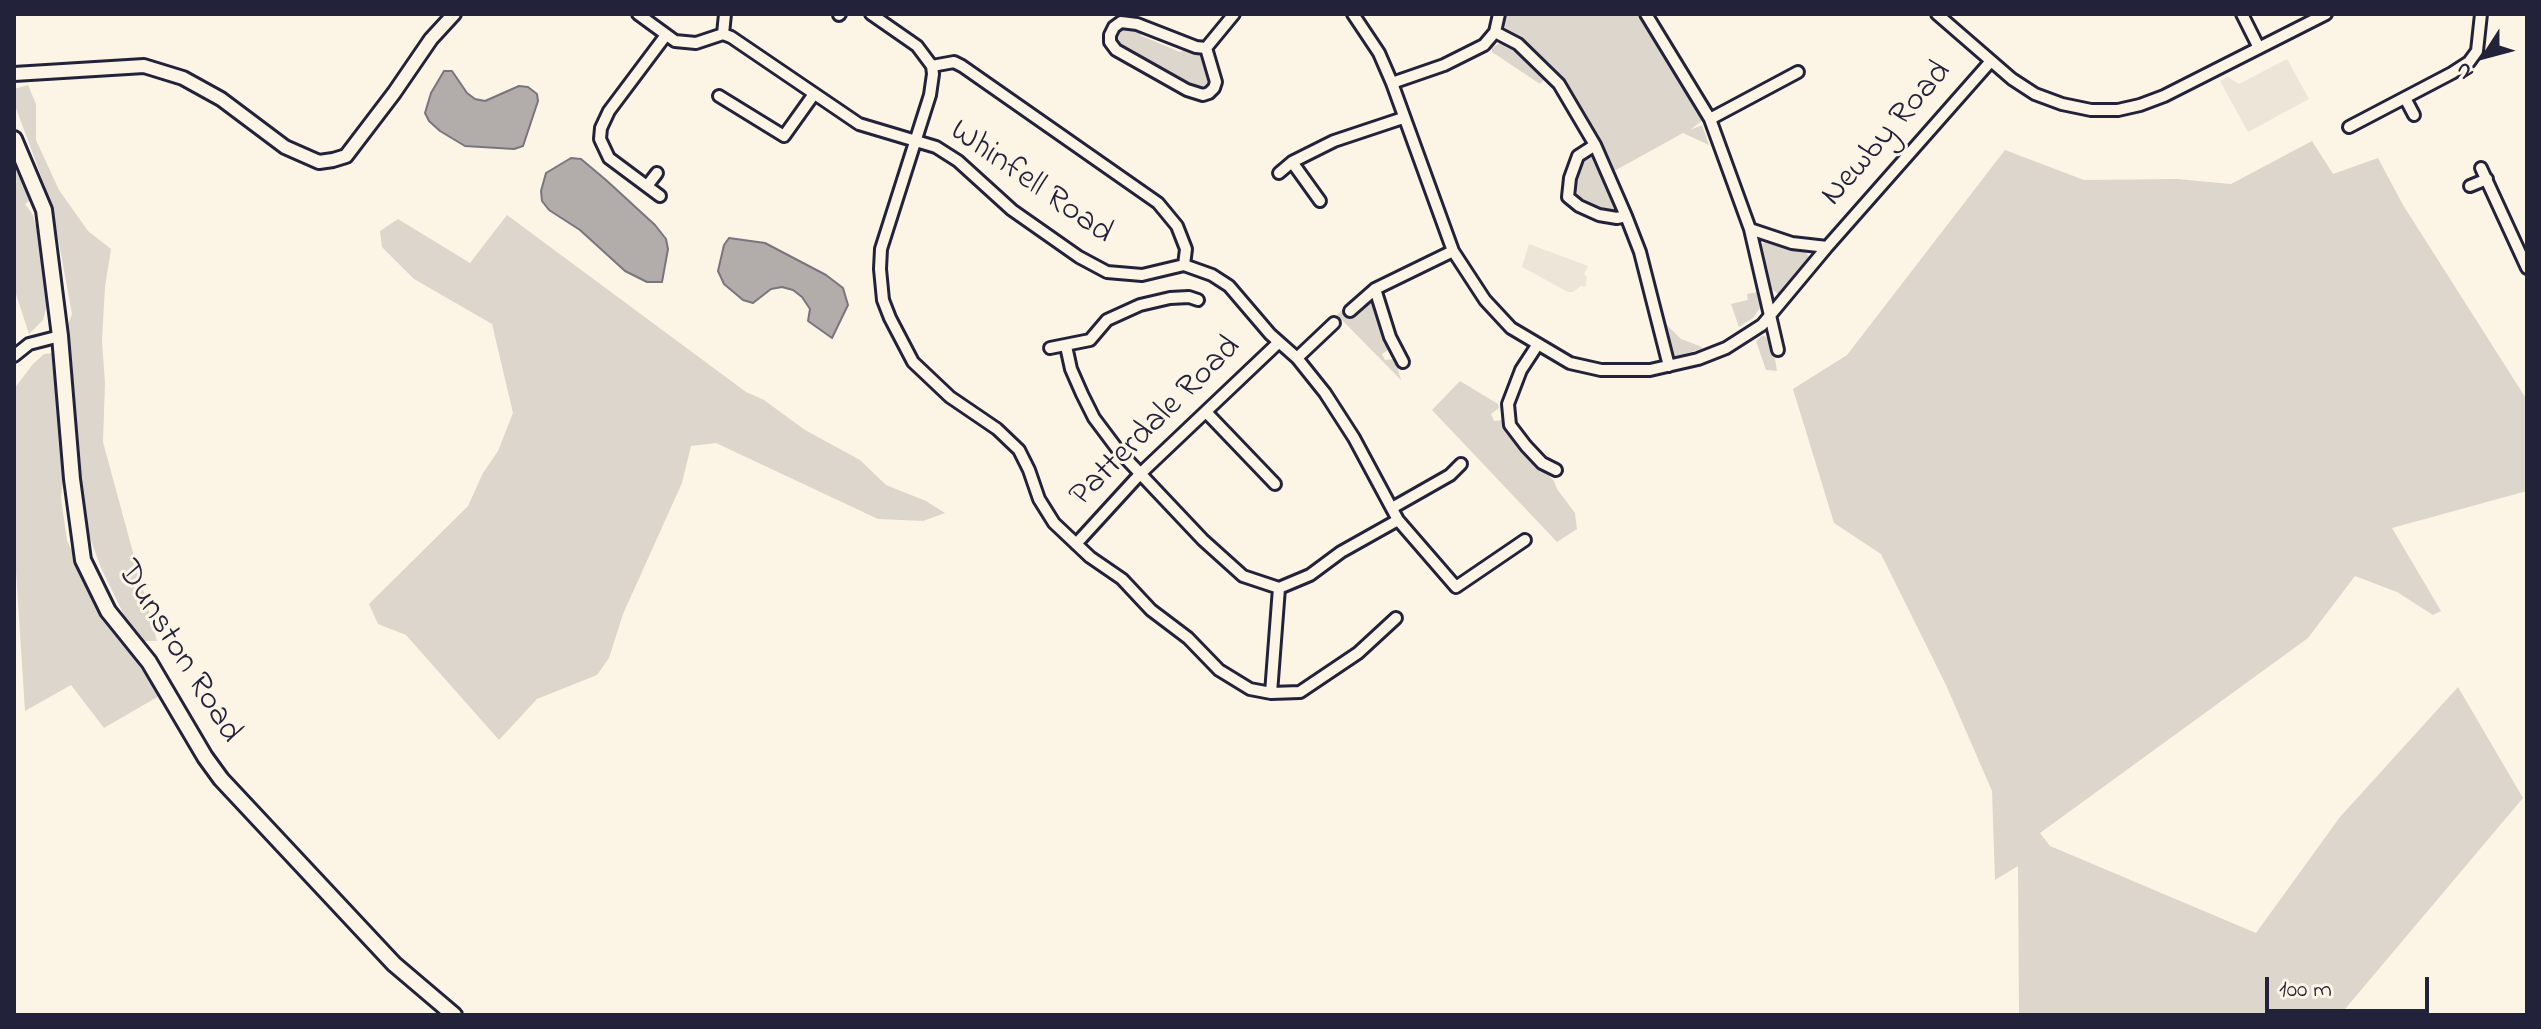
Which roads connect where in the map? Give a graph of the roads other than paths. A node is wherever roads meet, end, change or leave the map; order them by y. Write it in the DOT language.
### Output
graph roads {
  1 [pos="454,14"];
  2 [pos="638,14"];
  3 [pos="725,14"];
  4 [pos="871,14"];
  5 [pos="1234,14"];
  6 [pos="1353,14"];
  7 [pos="1499,14"];
  8 [pos="1646,14"];
  9 [pos="1937,14"];
  10 [pos="2242,14"];
  11 [pos="2326,14"];
  12 [pos="2481,14"];
  13 [pos="1495,32"];
  14 [pos="723,34"];
  15 [pos="666,35"];
  16 [pos="1206,48"];
  17 [pos="2259,48"];
  18 [pos="1991,61"];
  19 [pos="932,66"];
  20 [pos="1798,72"];
  21 [pos="14,74"];
  22 [pos="1392,83"];
  23 [pos="814,94"];
  24 [pos="719,96"];
  25 [pos="2405,98"];
  26 [pos="2414,115"];
  27 [pos="1403,118"];
  28 [pos="1710,119"];
  29 [pos="2349,127"];
  30 [pos="14,139"];
  31 [pos="915,140"];
  32 [pos="1595,145"];
  33 [pos="1292,162"];
  34 [pos="2481,168"];
  35 [pos="657,173"];
  36 [pos="1279,173"];
  37 [pos="2487,179"];
  38 [pos="647,186"];
  39 [pos="2470,186"];
  40 [pos="660,196"];
  41 [pos="1320,201"];
  42 [pos="1626,216"];
  43 [pos="1750,229"];
  44 [pos="1827,247"];
  45 [pos="1453,251"];
  46 [pos="1184,265"];
  47 [pos="2527,268"];
  48 [pos="1375,289"];
  49 [pos="1198,300"];
  50 [pos="1350,311"];
  51 [pos="1772,316"];
  52 [pos="1334,323"];
  53 [pos="60,336"];
  54 [pos="1278,343"];
  55 [pos="1538,344"];
  56 [pos="1066,346"];
  57 [pos="1050,348"];
  58 [pos="1778,350"];
  59 [pos="14,356"];
  60 [pos="1297,358"];
  61 [pos="1403,362"];
  62 [pos="1669,366"];
  63 [pos="1206,412"];
  64 [pos="1461,464"];
  65 [pos="1556,470"];
  66 [pos="1140,474"];
  67 [pos="1275,484"];
  68 [pos="1392,508"];
  69 [pos="1398,520"];
  70 [pos="1525,540"];
  71 [pos="1076,544"];
  72 [pos="1279,588"];
  73 [pos="1396,618"];
  74 [pos="1271,693"];
  75 [pos="454,1015"];
  1 -- 21 [label="street"];
  2 -- 15 [label="street"];
  3 -- 14 [label="street"];
  4 -- 19 [label="street"];
  5 -- 16 [label="street"];
  6 -- 22 [label="street, Newby Road"];
  7 -- 13 [label="street"];
  8 -- 28 [label="street"];
  9 -- 18 [label="street"];
  10 -- 17 [label="street"];
  11 -- 17 [label="street"];
  12 -- 25 [label="street"];
  13 -- 22 [label="street"];
  13 -- 32 [label="street"];
  14 -- 15 [label="street"];
  14 -- 23 [label="street, Whinfell Road"];
  15 -- 38 [label="street"];
  16 -- 16 [label="street"];
  17 -- 18 [label="street"];
  18 -- 44 [label="street, Newby Road"];
  19 -- 31 [label="street"];
  19 -- 46 [label="street"];
  20 -- 28 [label="street"];
  22 -- 27 [label="street, Newby Road"];
  23 -- 24 [label="street"];
  23 -- 31 [label="street, Whinfell Road"];
  25 -- 26 [label="street"];
  25 -- 29 [label="street"];
  27 -- 33 [label="street"];
  27 -- 45 [label="street, Newby Road"];
  28 -- 43 [label="street"];
  30 -- 53 [label="main road, Dunston Road"];
  31 -- 46 [label="street, Whinfell Road"];
  31 -- 71 [label="street"];
  32 -- 42 [label="street"];
  32 -- 42 [label="street"];
  33 -- 36 [label="street"];
  33 -- 41 [label="street"];
  34 -- 37 [label="street"];
  35 -- 38 [label="street"];
  37 -- 39 [label="street"];
  37 -- 47 [label="street"];
  38 -- 40 [label="street"];
  42 -- 62 [label="street"];
  43 -- 44 [label="street, Newby Road"];
  43 -- 51 [label="street"];
  44 -- 51 [label="street, Newby Road"];
  45 -- 48 [label="street"];
  45 -- 55 [label="street, Newby Road"];
  46 -- 54 [label="street"];
  48 -- 50 [label="street"];
  48 -- 61 [label="street"];
  49 -- 56 [label="street"];
  51 -- 58 [label="street"];
  51 -- 62 [label="street, Newby Road"];
  52 -- 60 [label="street"];
  53 -- 59 [label="street"];
  53 -- 75 [label="main road, Dunston Road"];
  54 -- 60 [label="street"];
  54 -- 63 [label="street, Patterdale Road"];
  55 -- 62 [label="street, Newby Road"];
  55 -- 65 [label="street"];
  56 -- 57 [label="street"];
  56 -- 66 [label="street"];
  60 -- 68 [label="street"];
  63 -- 66 [label="street, Patterdale Road"];
  63 -- 67 [label="street"];
  64 -- 68 [label="street"];
  66 -- 71 [label="street, Patterdale Road"];
  66 -- 72 [label="street"];
  68 -- 69 [label="street"];
  69 -- 70 [label="street"];
  69 -- 72 [label="street"];
  71 -- 74 [label="street"];
  72 -- 74 [label="street"];
  73 -- 74 [label="street"];
}
